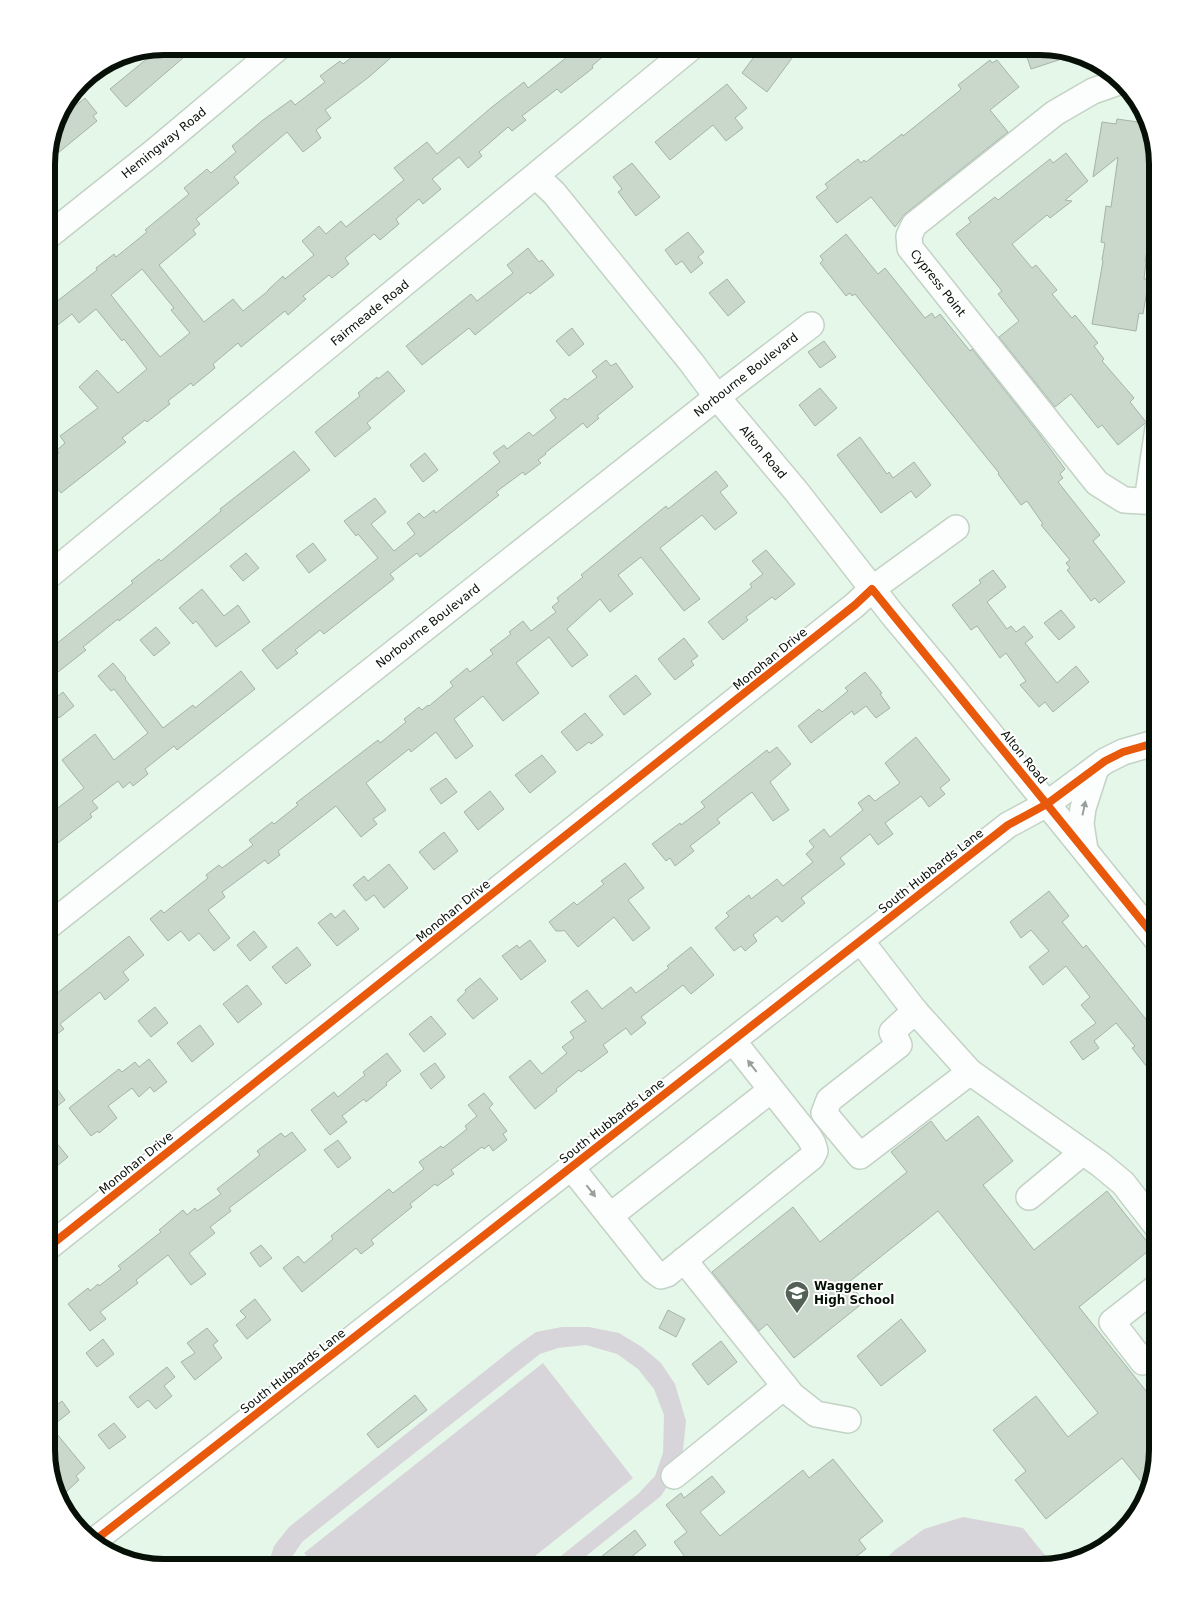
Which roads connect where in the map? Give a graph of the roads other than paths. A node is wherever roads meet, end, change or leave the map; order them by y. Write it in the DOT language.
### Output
graph roads {
  1 [pos="269,55"];
  2 [pos="682,55"];
  3 [pos="1114,84"];
  4 [pos="536,176"];
  5 [pos="55,230"];
  6 [pos="811,325"];
  7 [pos="717,397"];
  8 [pos="1149,502"];
  9 [pos="956,528"];
  10 [pos="55,571"];
  11 [pos="872,588"];
  12 [pos="1149,745"];
  13 [pos="1096,768"];
  14 [pos="1047,804"];
  15 [pos="1085,850"];
  16 [pos="55,921"];
  17 [pos="1149,930"];
  18 [pos="861,941"];
  19 [pos="915,1011"];
  20 [pos="733,1041"];
  21 [pos="970,1072"];
  22 [pos="771,1090"];
  23 [pos="824,1113"];
  24 [pos="803,1130"];
  25 [pos="1083,1152"];
  26 [pos="572,1167"];
  27 [pos="1029,1197"];
  28 [pos="610,1216"];
  29 [pos="1149,1216"];
  30 [pos="55,1242"];
  31 [pos="684,1260"];
  32 [pos="1149,1293"];
  33 [pos="1149,1358"];
  34 [pos="785,1386"];
  35 [pos="848,1420"];
  36 [pos="674,1476"];
  37 [pos="99,1537"];
  1 -- 5 [label="street, Hemingway Road"];
  2 -- 4 [label="street, Fairmeade Road"];
  3 -- 8 [label="street, Cypress Point"];
  4 -- 7 [label="street, Alton Road"];
  4 -- 10 [label="street, Fairmeade Road"];
  6 -- 7 [label="street, Norbourne Boulevard"];
  7 -- 11 [label="street, Alton Road"];
  7 -- 16 [label="street, Norbourne Boulevard"];
  9 -- 11 [label="street, Monohan Drive"];
  11 -- 14 [label="street, Alton Road"];
  11 -- 30 [label="street, Monohan Drive"];
  12 -- 13 [label="street, South Hubbards Lane"];
  13 -- 14 [label="street, South Hubbards Lane"];
  15 -- 13 [label="street, one-way"];
  14 -- 15 [label="street, Alton Road"];
  14 -- 18 [label="street, South Hubbards Lane"];
  15 -- 17 [label="street, Alton Road"];
  18 -- 19 [label="street"];
  18 -- 20 [label="street, South Hubbards Lane"];
  19 -- 21 [label="street"];
  19 -- 23 [label="street"];
  22 -- 20 [label="street, one-way"];
  20 -- 26 [label="street, South Hubbards Lane"];
  21 -- 23 [label="street"];
  21 -- 25 [label="street"];
  22 -- 24 [label="street"];
  22 -- 28 [label="street"];
  23 -- 24 [label="street"];
  24 -- 31 [label="street"];
  25 -- 27 [label="street"];
  25 -- 29 [label="street"];
  26 -- 28 [label="street, one-way"];
  26 -- 37 [label="street, South Hubbards Lane"];
  28 -- 31 [label="street"];
  31 -- 34 [label="street"];
  32 -- 33 [label="street"];
  34 -- 35 [label="street"];
  34 -- 36 [label="street"];
}
